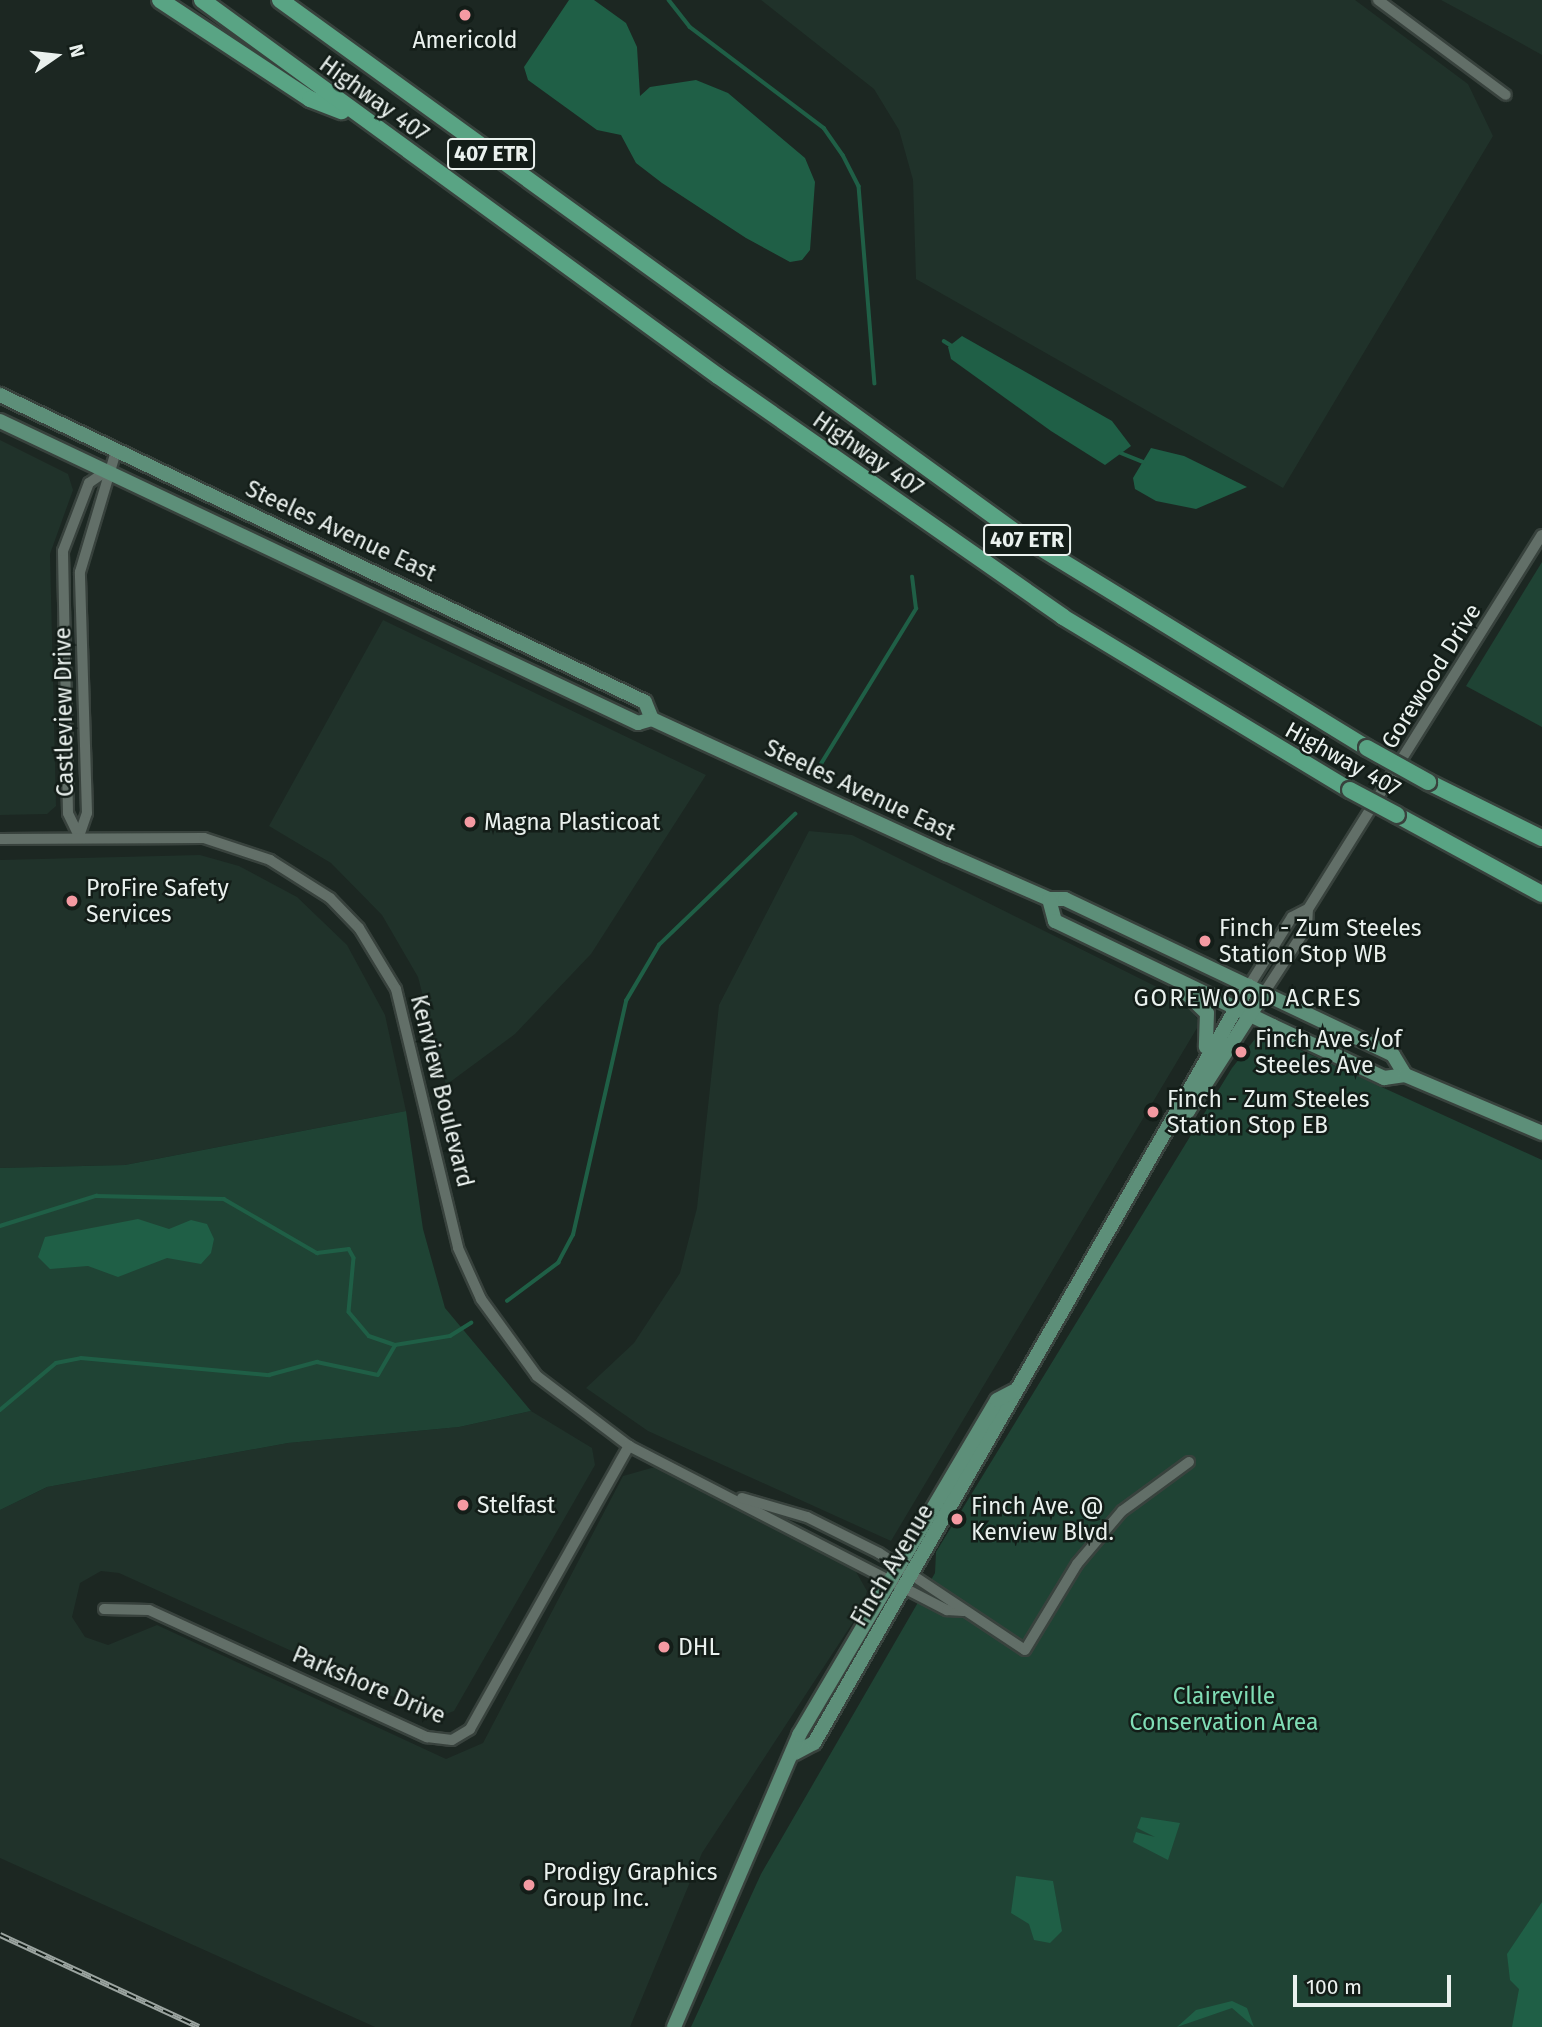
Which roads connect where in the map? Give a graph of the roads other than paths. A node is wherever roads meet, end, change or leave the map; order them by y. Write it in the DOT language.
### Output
graph roads {
  1 [pos="160,0"];
  2 [pos="202,0"];
  3 [pos="280,0"];
  4 [pos="1378,0"];
  5 [pos="1506,95"];
  6 [pos="359,116"];
  7 [pos="0,394"];
  8 [pos="0,421"];
  9 [pos="116,451"];
  10 [pos="105,472"];
  11 [pos="1542,535"];
  12 [pos="62,616"];
  13 [pos="82,616"];
  14 [pos="652,719"];
  15 [pos="79,836"];
  16 [pos="1542,838"];
  17 [pos="0,839"];
  18 [pos="1542,894"];
  19 [pos="1049,899"];
  20 [pos="1308,909"];
  21 [pos="1154,969"];
  22 [pos="1249,986"];
  23 [pos="1264,993"];
  24 [pos="1242,1011"];
  25 [pos="1405,1074"];
  26 [pos="1177,1110"];
  27 [pos="1542,1133"];
  28 [pos="1014,1391"];
  29 [pos="629,1446"];
  30 [pos="1189,1462"];
  31 [pos="721,1491"];
  32 [pos="897,1564"];
  33 [pos="913,1574"];
  34 [pos="887,1579"];
  35 [pos="905,1588"];
  36 [pos="104,1609"];
  37 [pos="962,1611"];
  38 [pos="795,1753"];
  39 [pos="674,2027"];
  1 -- 6 [label="highway"];
  2 -- 6 [label="highway, Highway 407 / 407 ETR"];
  3 -- 16 [label="highway, Highway 407 / 407 ETR, bridge"];
  4 -- 5 [label="street"];
  6 -- 18 [label="highway, Highway 407 / 407 ETR, bridge"];
  7 -- 9 [label="main road, Steeles Avenue East"];
  8 -- 10 [label="main road, Steeles Avenue East"];
  9 -- 10 [label="street, Castleview Drive"];
  9 -- 14 [label="main road, Steeles Avenue East"];
  10 -- 12 [label="street, Castleview Drive"];
  10 -- 13 [label="street, Castleview Drive"];
  10 -- 14 [label="main road, Steeles Avenue East"];
  11 -- 20 [label="street, Gorewood Drive"];
  12 -- 13 [label="street, Castleview Drive"];
  12 -- 15 [label="street, Castleview Drive"];
  13 -- 15 [label="street, Castleview Drive"];
  14 -- 19 [label="main road, Steeles Avenue East"];
  15 -- 17 [label="street, Kenview Boulevard"];
  15 -- 29 [label="street, Kenview Boulevard"];
  19 -- 21 [label="main road, Steeles Avenue East"];
  19 -- 22 [label="main road, Steeles Avenue East"];
  20 -- 22 [label="street, Gorewood Drive"];
  20 -- 23 [label="street, Gorewood Drive"];
  21 -- 24 [label="main road, Steeles Avenue East"];
  21 -- 26 [label="main road"];
  22 -- 23 [label="main road, Steeles Avenue East"];
  22 -- 24 [label="main road, Finch Avenue"];
  23 -- 24 [label="main road, Finch Avenue"];
  23 -- 25 [label="main road, Steeles Avenue East"];
  24 -- 25 [label="main road, Steeles Avenue East"];
  24 -- 26 [label="main road, Finch Avenue"];
  25 -- 27 [label="main road, Steeles Avenue East"];
  26 -- 28 [label="main road, Finch Avenue"];
  28 -- 32 [label="main road, Finch Avenue"];
  28 -- 33 [label="main road, Finch Avenue"];
  29 -- 31 [label="street, Kenview Boulevard"];
  29 -- 36 [label="street, Parkshore Drive"];
  30 -- 37 [label="street"];
  31 -- 32 [label="street, Kenview Boulevard"];
  31 -- 34 [label="street, Kenview Boulevard"];
  32 -- 33 [label="street, Kenview Boulevard"];
  32 -- 34 [label="main road, Finch Avenue"];
  33 -- 35 [label="main road, Finch Avenue"];
  33 -- 37 [label="street, Kenview Boulevard"];
  34 -- 35 [label="street, Kenview Boulevard"];
  34 -- 38 [label="main road, Finch Avenue"];
  35 -- 37 [label="street, Kenview Boulevard"];
  35 -- 38 [label="main road, Finch Avenue"];
  38 -- 39 [label="main road, Finch Avenue"];
}
